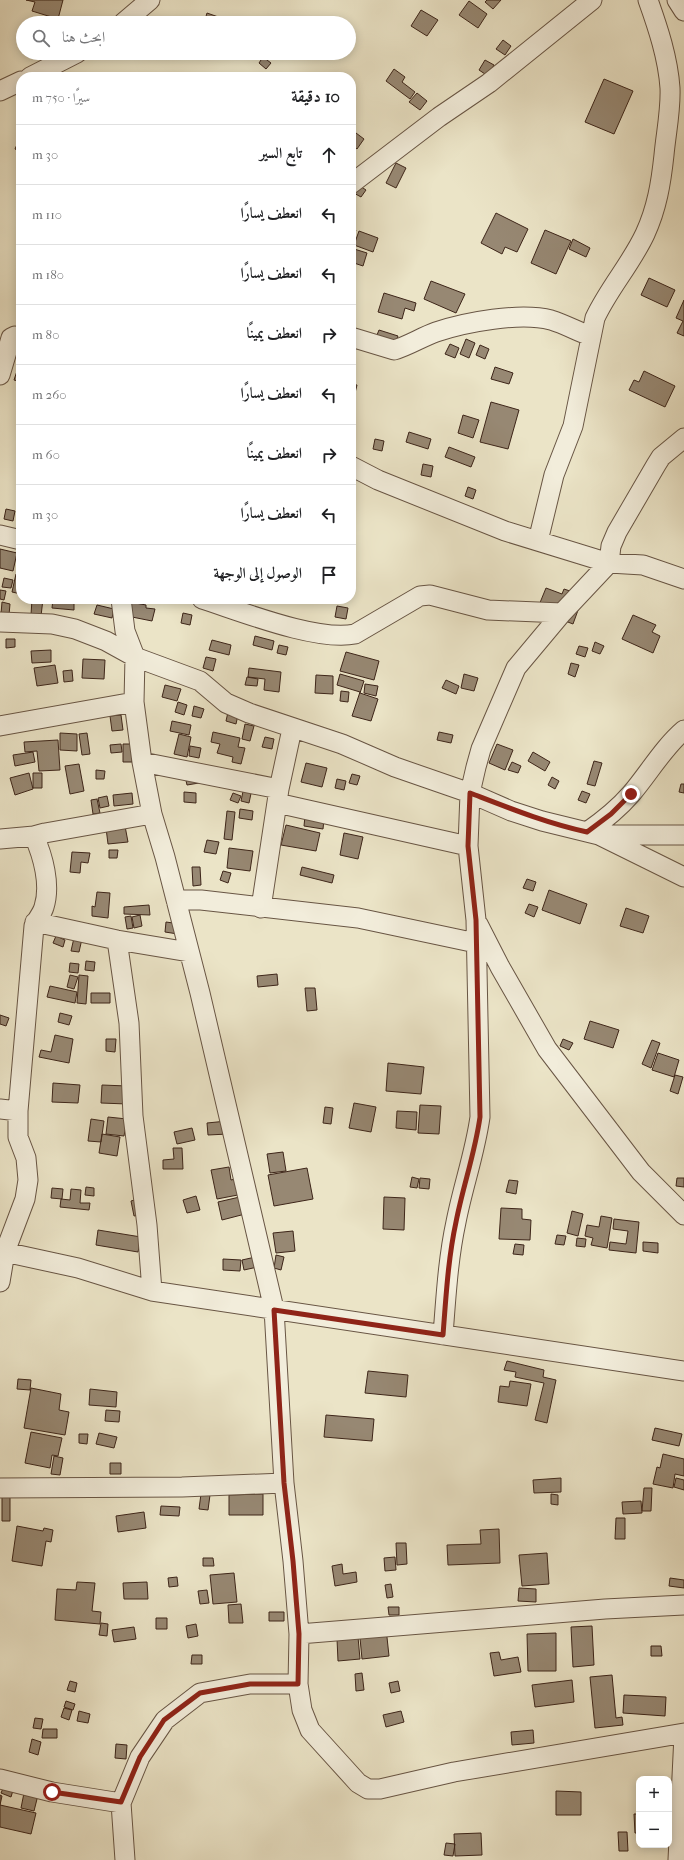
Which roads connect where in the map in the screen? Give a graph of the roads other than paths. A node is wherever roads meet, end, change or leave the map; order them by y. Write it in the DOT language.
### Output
graph roads {
  1 [pos="150,0"];
  2 [pos="592,0"];
  3 [pos="648,0"];
  4 [pos="131,16"];
  5 [pos="64,60"];
  6 [pos="40,72"];
  7 [pos="16,83"];
  8 [pos="0,91"];
  9 [pos="356,180"];
  10 [pos="16,336"];
  11 [pos="590,336"];
  12 [pos="356,339"];
  13 [pos="0,375"];
  14 [pos="684,438"];
  15 [pos="356,469"];
  16 [pos="0,535"];
  17 [pos="16,539"];
  18 [pos="538,541"];
  19 [pos="609,563"];
  20 [pos="684,579"];
  21 [pos="122,604"];
  22 [pos="218,604"];
  23 [pos="562,613"];
  24 [pos="0,622"];
  25 [pos="135,657"];
  26 [pos="134,702"];
  27 [pos="0,726"];
  28 [pos="292,729"];
  29 [pos="684,730"];
  30 [pos="142,762"];
  31 [pos="470,793"];
  32 [pos="278,796"];
  33 [pos="152,814"];
  34 [pos="593,834"];
  35 [pos="684,835"];
  36 [pos="34,836"];
  37 [pos="0,839"];
  38 [pos="468,846"];
  39 [pos="684,877"];
  40 [pos="176,900"];
  41 [pos="261,908"];
  42 [pos="476,920"];
  43 [pos="35,922"];
  44 [pos="118,940"];
  45 [pos="476,943"];
  46 [pos="189,952"];
  47 [pos="9,1110"];
  48 [pos="684,1215"];
  49 [pos="3,1252"];
  50 [pos="0,1282"];
  51 [pos="152,1291"];
  52 [pos="274,1310"];
  53 [pos="443,1335"];
  54 [pos="684,1371"];
  55 [pos="284,1483"];
  56 [pos="0,1488"];
  57 [pos="684,1605"];
  58 [pos="299,1634"];
  59 [pos="298,1684"];
  60 [pos="684,1734"];
  61 [pos="0,1779"];
  62 [pos="121,1802"];
  63 [pos="125,1860"];
  64 [pos="678,1860"];
  1 -- 4 [label="street"];
  2 -- 9 [label="street"];
  3 -- 11 [label="street"];
  5 -- 6 [label="street"];
  7 -- 8 [label="street"];
  10 -- 13 [label="street"];
  11 -- 12 [label="street"];
  11 -- 18 [label="street"];
  14 -- 19 [label="street"];
  15 -- 18 [label="street"];
  16 -- 17 [label="street"];
  18 -- 19 [label="street"];
  19 -- 20 [label="street"];
  19 -- 23 [label="street"];
  21 -- 25 [label="street"];
  22 -- 23 [label="street"];
  23 -- 31 [label="street"];
  24 -- 25 [label="street"];
  25 -- 26 [label="street"];
  25 -- 28 [label="street"];
  26 -- 27 [label="street"];
  26 -- 30 [label="street"];
  28 -- 31 [label="street"];
  28 -- 32 [label="street"];
  29 -- 34 [label="street"];
  30 -- 32 [label="street"];
  30 -- 33 [label="street"];
  31 -- 34 [label="street"];
  31 -- 38 [label="street"];
  32 -- 38 [label="street"];
  32 -- 41 [label="street"];
  33 -- 36 [label="street"];
  33 -- 40 [label="street"];
  34 -- 35 [label="street"];
  34 -- 39 [label="street"];
  36 -- 37 [label="street"];
  36 -- 43 [label="street"];
  38 -- 42 [label="street"];
  40 -- 41 [label="street"];
  40 -- 46 [label="street"];
  41 -- 45 [label="street"];
  42 -- 45 [label="street"];
  42 -- 48 [label="street"];
  43 -- 44 [label="street"];
  43 -- 47 [label="street"];
  44 -- 46 [label="street"];
  44 -- 51 [label="street"];
  45 -- 53 [label="street"];
  46 -- 52 [label="street"];
  47 -- 49 [label="street"];
  49 -- 50 [label="street"];
  49 -- 51 [label="street"];
  51 -- 52 [label="street"];
  52 -- 53 [label="street"];
  52 -- 55 [label="street"];
  53 -- 54 [label="street"];
  55 -- 56 [label="street"];
  55 -- 58 [label="street"];
  57 -- 58 [label="street"];
  58 -- 59 [label="street"];
  59 -- 60 [label="street"];
  59 -- 62 [label="street"];
  60 -- 64 [label="street"];
  61 -- 62 [label="street"];
  62 -- 63 [label="street"];
}
